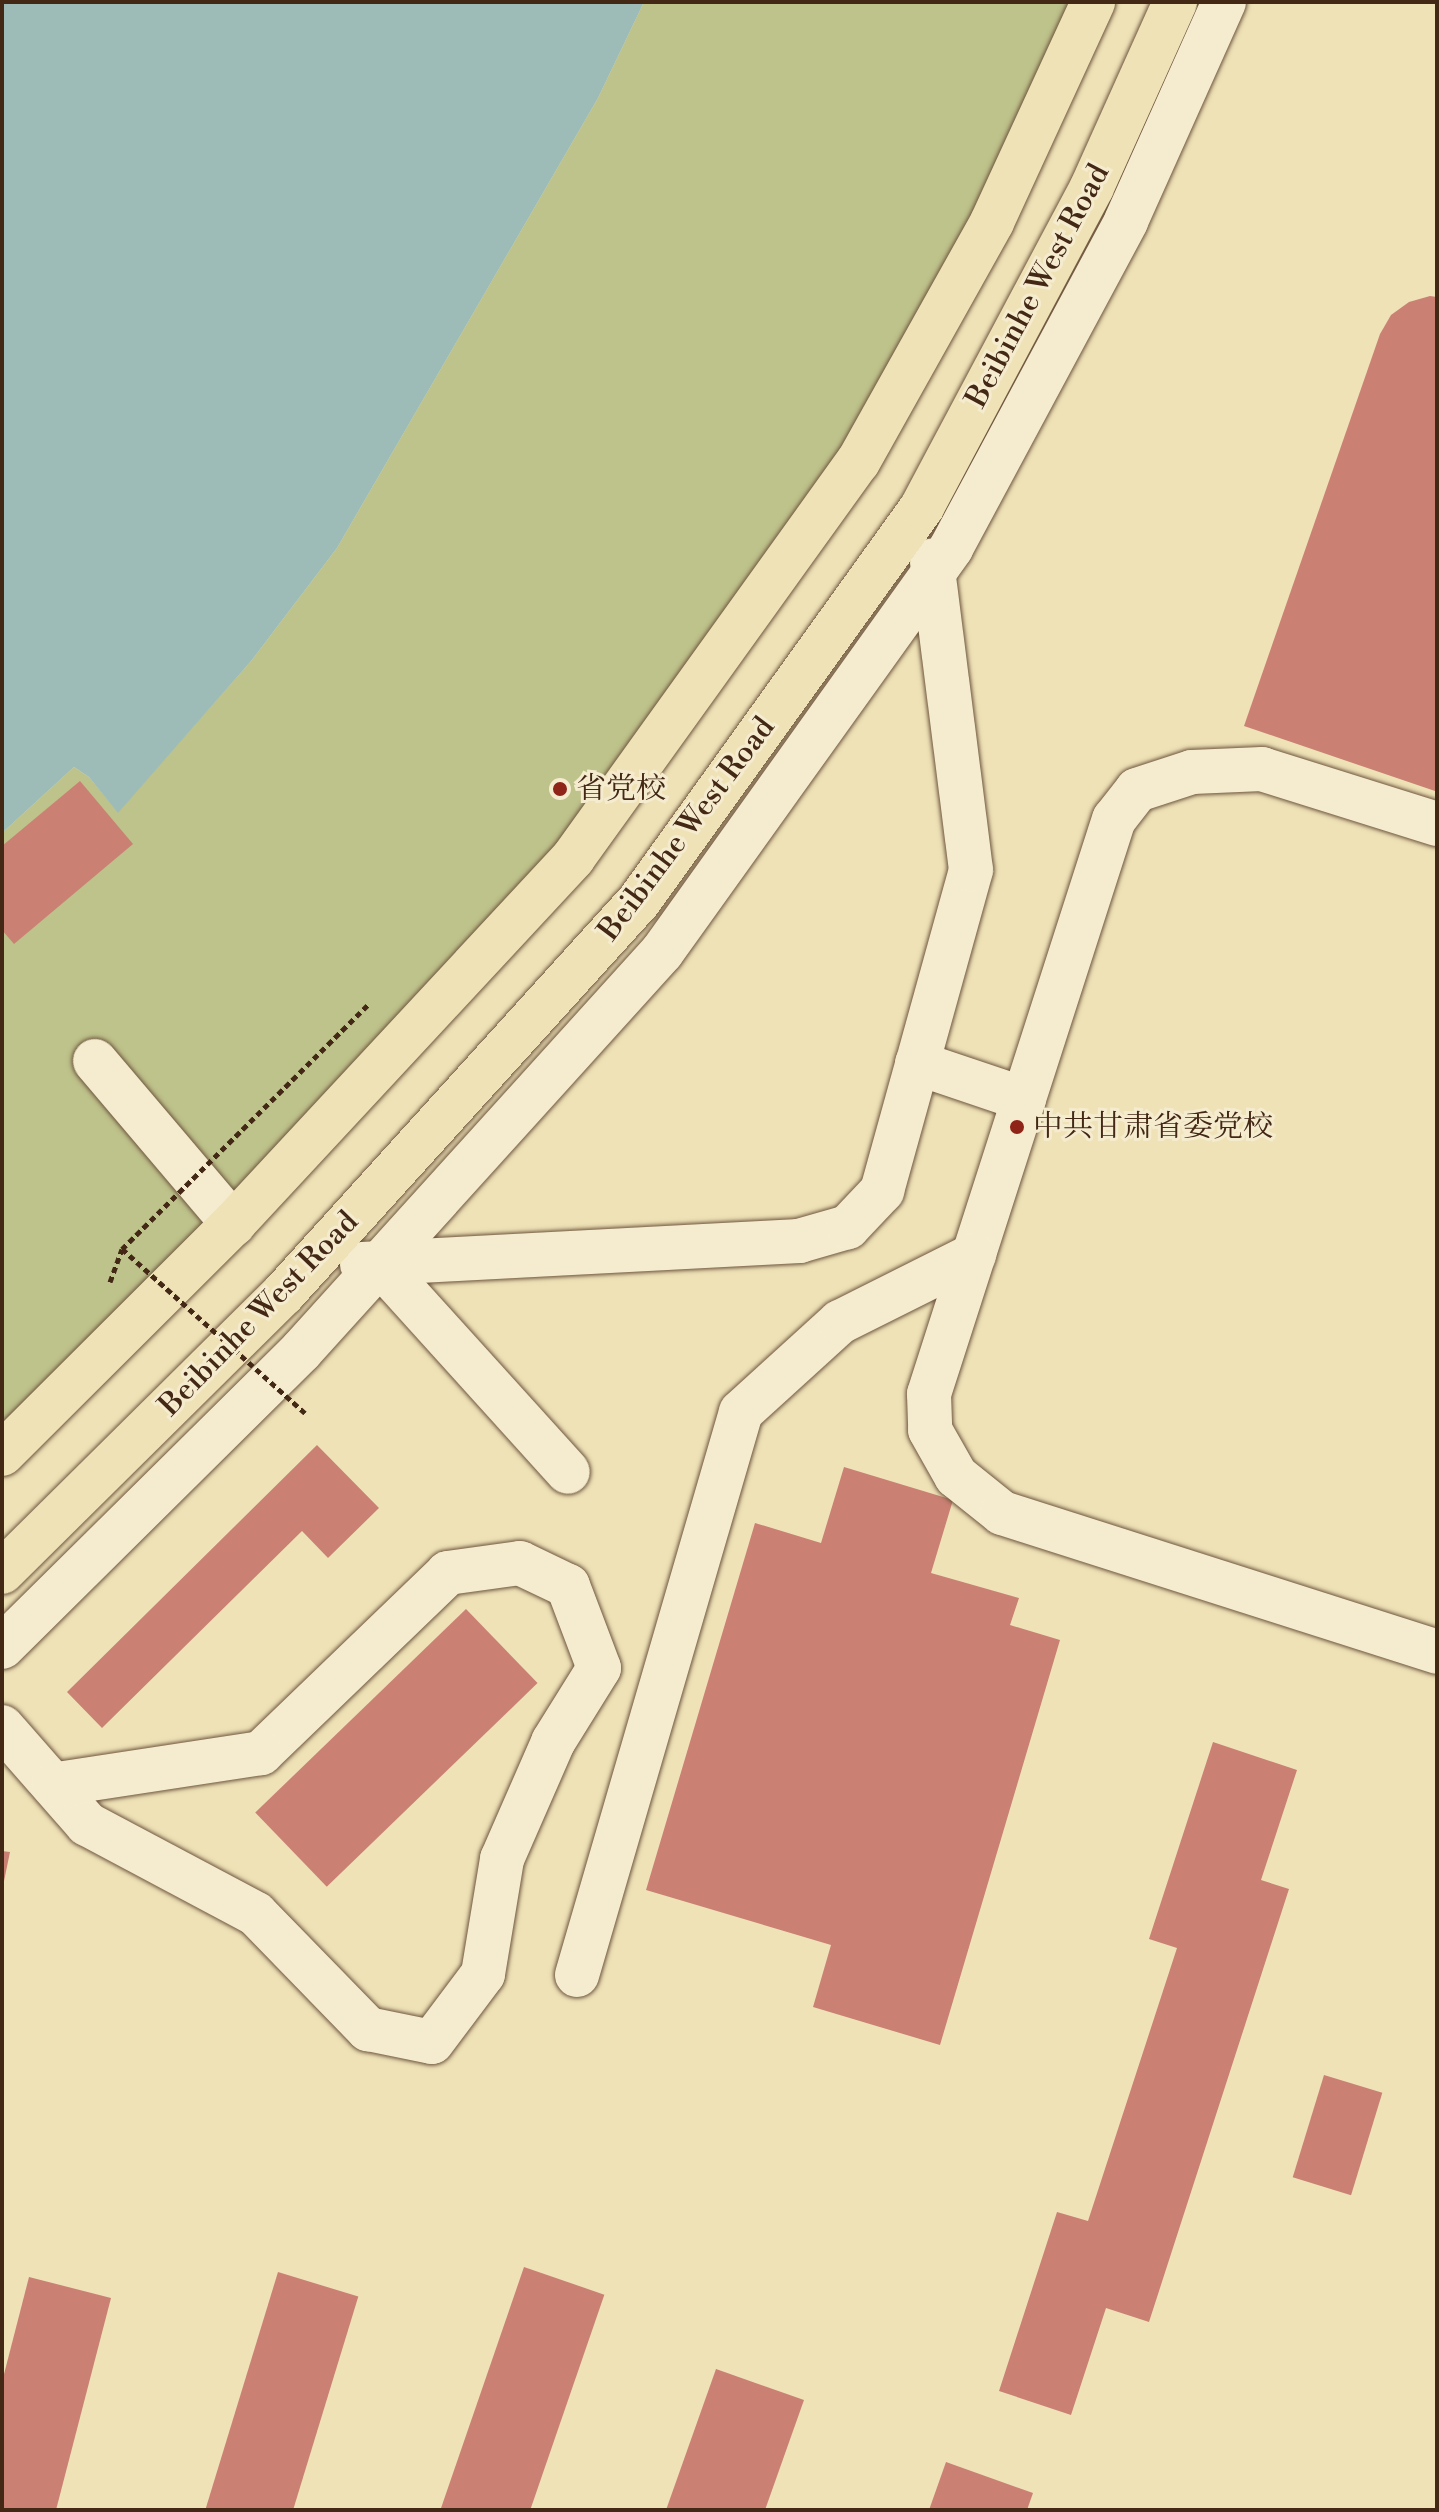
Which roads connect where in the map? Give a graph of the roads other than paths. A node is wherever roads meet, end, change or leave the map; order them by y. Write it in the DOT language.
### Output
graph roads {
  1 [pos="1093,2"];
  2 [pos="1175,2"];
  3 [pos="1224,2"];
  4 [pos="922,507"];
  5 [pos="934,573"];
  6 [pos="1437,824"];
  7 [pos="95,1061"];
  8 [pos="917,1063"];
  9 [pos="1024,1099"];
  10 [pos="233,1224"];
  11 [pos="974,1255"];
  12 [pos="312,1263"];
  13 [pos="380,1264"];
  14 [pos="2,1454"];
  15 [pos="568,1472"];
  16 [pos="2,1572"];
  17 [pos="2,1647"];
  18 [pos="1437,1652"];
  19 [pos="2,1727"];
  20 [pos="53,1785"];
  21 [pos="577,1975"];
  1 -- 10 [label="main road"];
  2 -- 4 [label="main road, Beibinhe West Road"];
  3 -- 5 [label="street"];
  4 -- 5 [label="street"];
  4 -- 12 [label="main road, Beibinhe West Road"];
  5 -- 8 [label="street"];
  5 -- 13 [label="street"];
  6 -- 9 [label="street"];
  7 -- 10 [label="street"];
  8 -- 9 [label="street"];
  8 -- 13 [label="street"];
  9 -- 11 [label="street"];
  10 -- 14 [label="main road"];
  11 -- 18 [label="street"];
  11 -- 21 [label="street"];
  12 -- 13 [label="street"];
  12 -- 16 [label="main road, Beibinhe West Road"];
  13 -- 15 [label="street"];
  13 -- 17 [label="street"];
  19 -- 20 [label="street"];
  20 -- 20 [label="street"];
}
